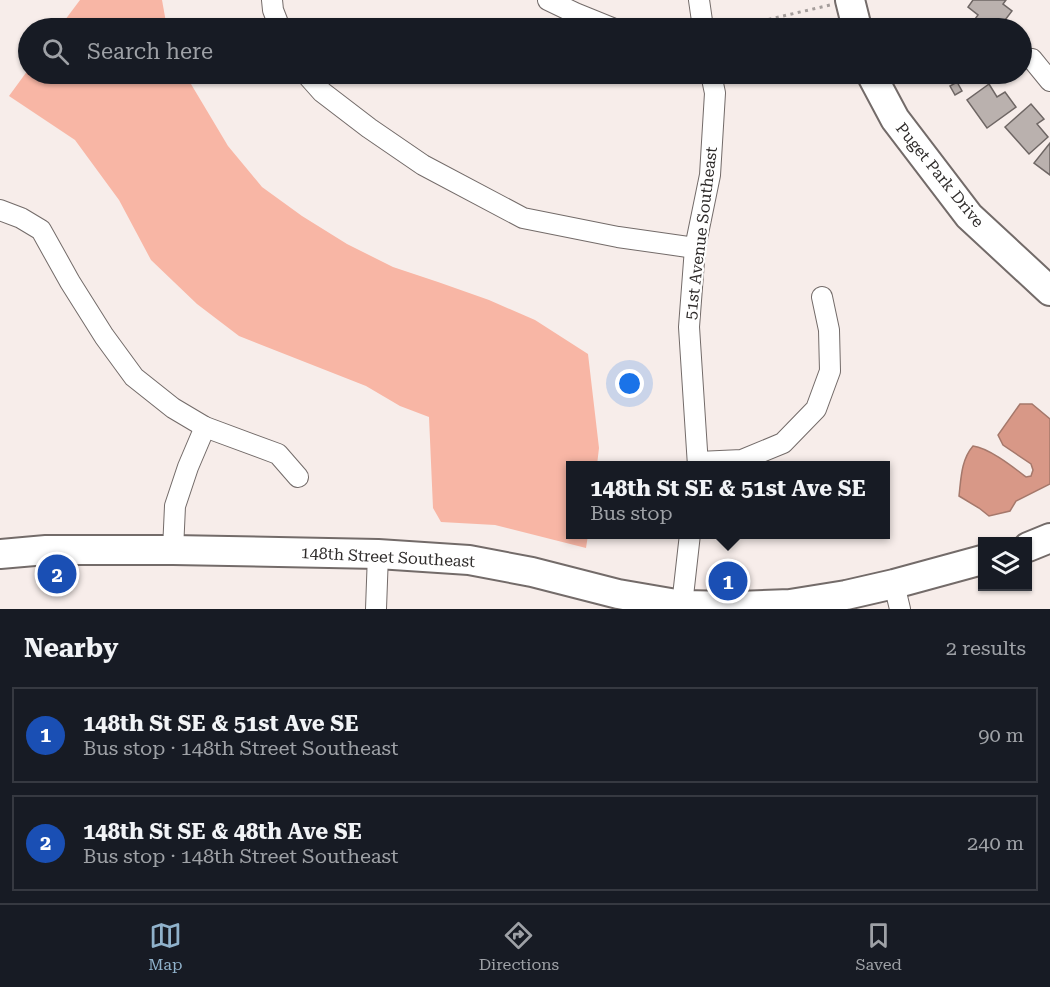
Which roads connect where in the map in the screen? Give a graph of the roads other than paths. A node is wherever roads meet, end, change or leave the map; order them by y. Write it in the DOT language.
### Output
graph roads {
  1 [pos="272,0"];
  2 [pos="548,0"];
  3 [pos="699,0"];
  4 [pos="844,1"];
  5 [pos="276,18"];
  6 [pos="587,18"];
  7 [pos="702,18"];
  8 [pos="852,18"];
  9 [pos="1032,59"];
  10 [pos="1050,81"];
  11 [pos="315,84"];
  12 [pos="713,84"];
  13 [pos="876,84"];
  14 [pos="0,210"];
  15 [pos="696,248"];
  16 [pos="1050,291"];
  17 [pos="822,297"];
  18 [pos="206,427"];
  19 [pos="698,461"];
  20 [pos="731,461"];
  21 [pos="298,477"];
  22 [pos="1050,538"];
  23 [pos="689,539"];
  24 [pos="1032,545"];
  25 [pos="173,550"];
  26 [pos="0,554"];
  27 [pos="378,554"];
  28 [pos="978,562"];
  29 [pos="897,597"];
  30 [pos="682,605"];
  31 [pos="376,609"];
  1 -- 5 [label="street"];
  2 -- 6 [label="street"];
  3 -- 7 [label="street"];
  4 -- 8 [label="street"];
  9 -- 10 [label="street"];
  11 -- 15 [label="street"];
  12 -- 15 [label="street, 51st Avenue Southeast"];
  13 -- 16 [label="street, Puget Park Drive"];
  14 -- 18 [label="street"];
  15 -- 19 [label="street, 51st Avenue Southeast"];
  17 -- 20 [label="street"];
  18 -- 21 [label="street"];
  18 -- 25 [label="street"];
  22 -- 24 [label="street"];
  23 -- 30 [label="street"];
  25 -- 26 [label="street, 148th Street Southeast"];
  25 -- 27 [label="street, 148th Street Southeast"];
  27 -- 30 [label="street, 148th Street Southeast"];
  27 -- 31 [label="street"];
  28 -- 29 [label="street, 148th Street Southeast"];
  29 -- 30 [label="street, 148th Street Southeast"];
}
